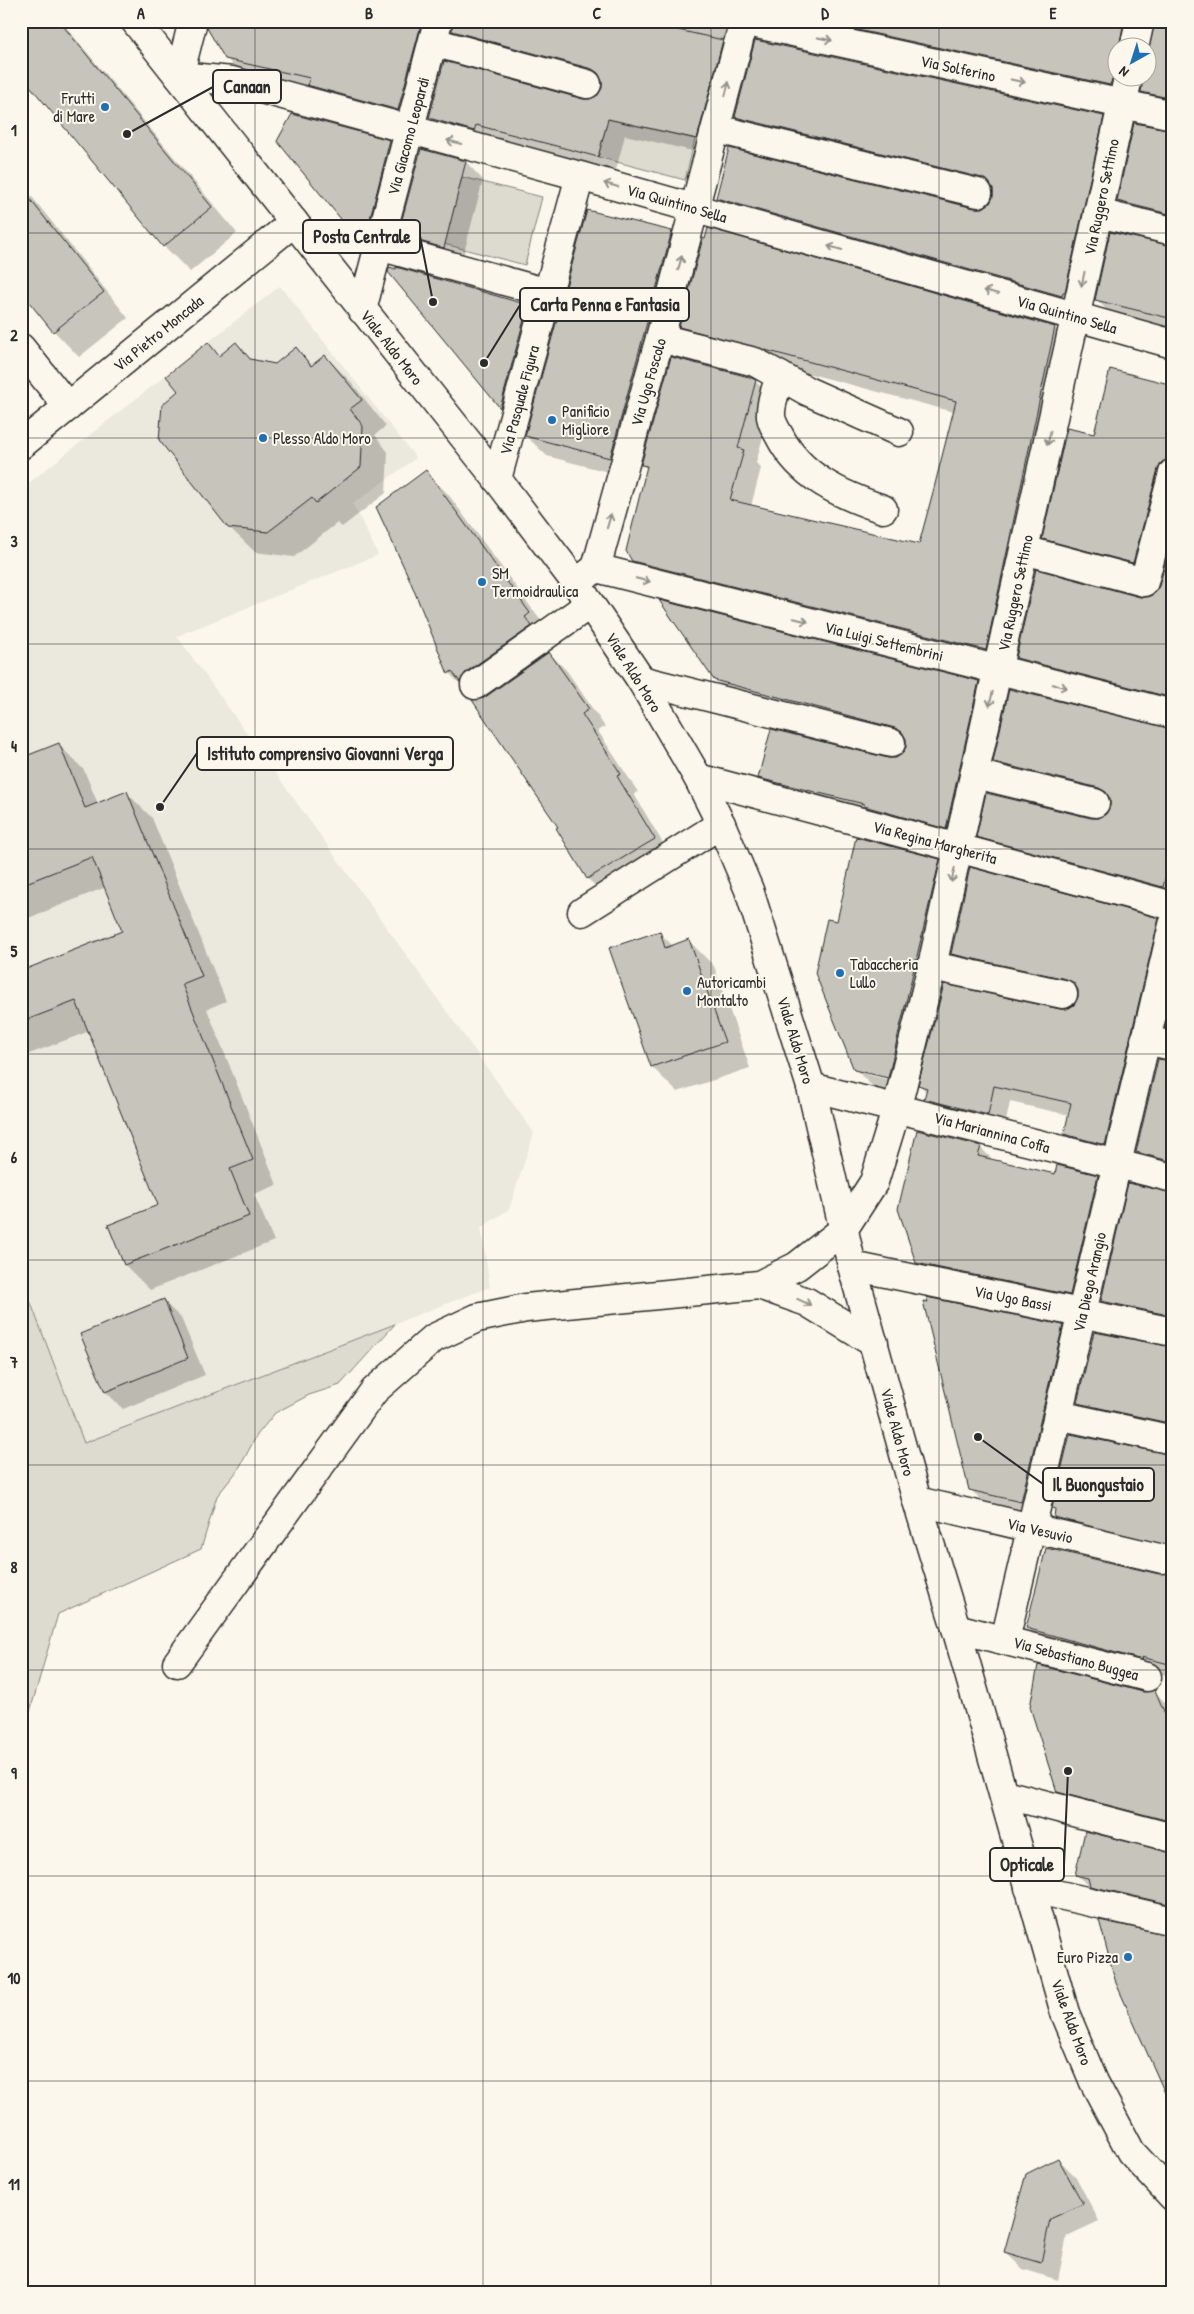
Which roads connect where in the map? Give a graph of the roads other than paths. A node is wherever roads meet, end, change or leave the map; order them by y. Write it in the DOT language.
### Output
graph roads {
  1 [pos="135,21"];
  2 [pos="193,21"];
  3 [pos="744,21"];
  4 [pos="1140,21"];
  5 [pos="435,32"];
  6 [pos="1136,38"];
  7 [pos="179,76"];
  8 [pos="588,84"];
  9 [pos="1126,88"];
  10 [pos="1122,104"];
  11 [pos="1173,115"];
  12 [pos="716,129"];
  13 [pos="410,130"];
  14 [pos="580,176"];
  15 [pos="978,193"];
  16 [pos="695,208"];
  17 [pos="1098,213"];
  18 [pos="294,222"];
  19 [pos="1173,231"];
  20 [pos="379,246"];
  21 [pos="548,293"];
  22 [pos="362,310"];
  23 [pos="1075,316"];
  24 [pos="660,338"];
  25 [pos="1173,344"];
  26 [pos="21,348"];
  27 [pos="780,376"];
  28 [pos="68,407"];
  29 [pos="898,432"];
  30 [pos="21,445"];
  31 [pos="1173,473"];
  32 [pos="497,479"];
  33 [pos="883,509"];
  34 [pos="1024,550"];
  35 [pos="587,585"];
  36 [pos="998,670"];
  37 [pos="641,680"];
  38 [pos="475,684"];
  39 [pos="1173,714"];
  40 [pos="891,743"];
  41 [pos="975,774"];
  42 [pos="698,778"];
  43 [pos="1095,802"];
  44 [pos="720,824"];
  45 [pos="959,848"];
  46 [pos="1173,906"];
  47 [pos="582,912"];
  48 [pos="1173,925"];
  49 [pos="932,966"];
  50 [pos="1063,994"];
  51 [pos="1145,1040"];
  52 [pos="1173,1046"];
  53 [pos="811,1087"];
  54 [pos="897,1107"];
  55 [pos="1117,1164"];
  56 [pos="1173,1178"];
  57 [pos="844,1230"];
  58 [pos="852,1266"];
  59 [pos="759,1285"];
  60 [pos="1082,1312"];
  61 [pos="1173,1332"];
  62 [pos="874,1343"];
  63 [pos="1058,1415"];
  64 [pos="1173,1440"];
  65 [pos="916,1501"];
  66 [pos="1032,1528"];
  67 [pos="1163,1560"];
  68 [pos="956,1628"];
  69 [pos="1005,1640"];
  70 [pos="177,1663"];
  71 [pos="1147,1677"];
  72 [pos="1004,1794"];
  73 [pos="1173,1838"];
  74 [pos="1029,1888"];
  75 [pos="1173,1921"];
  76 [pos="1173,2197"];
  1 -- 7 [label="street, Viale Aldo Moro"];
  2 -- 7 [label="street"];
  3 -- 10 [label="street, Via Solferino, one-way"];
  12 -- 3 [label="street, Via Ugo Foscolo, one-way"];
  4 -- 6 [label="street"];
  5 -- 8 [label="street"];
  5 -- 13 [label="street, Via Giacomo Leopardi"];
  7 -- 13 [label="street, Via Quintino Sella"];
  7 -- 18 [label="street, Viale Aldo Moro"];
  9 -- 10 [label="street, Via Ruggero Settimo"];
  10 -- 11 [label="street, Via Solferino"];
  10 -- 17 [label="street, Via Ruggero Settimo"];
  12 -- 15 [label="street"];
  12 -- 16 [label="street, Via Ugo Foscolo"];
  14 -- 13 [label="street, Via Quintino Sella, one-way"];
  13 -- 20 [label="street, Via Giacomo Leopardi"];
  16 -- 14 [label="street, Via Quintino Sella, one-way"];
  14 -- 21 [label="street, Via Pasquale Figura"];
  23 -- 16 [label="street, Via Quintino Sella, one-way"];
  24 -- 16 [label="street, Via Ugo Foscolo, one-way"];
  17 -- 19 [label="street"];
  17 -- 23 [label="street, Via Ruggero Settimo, one-way"];
  18 -- 22 [label="street, Viale Aldo Moro"];
  18 -- 28 [label="street, Via Pietro Moncada"];
  20 -- 21 [label="street"];
  20 -- 22 [label="street, Via Giacomo Leopardi"];
  21 -- 32 [label="street, Via Pasquale Figura"];
  22 -- 32 [label="street, Viale Aldo Moro"];
  23 -- 25 [label="street, Via Quintino Sella"];
  23 -- 34 [label="street, Via Ruggero Settimo, one-way"];
  24 -- 27 [label="street"];
  35 -- 24 [label="street, Via Ugo Foscolo, one-way"];
  26 -- 28 [label="street"];
  27 -- 29 [label="street"];
  27 -- 33 [label="street"];
  28 -- 30 [label="street, Via Pietro Moncada"];
  31 -- 34 [label="street"];
  32 -- 35 [label="street, Viale Aldo Moro"];
  34 -- 36 [label="street, Via Ruggero Settimo"];
  35 -- 36 [label="street, Via Luigi Settembrini, one-way"];
  35 -- 37 [label="street, Viale Aldo Moro"];
  35 -- 38 [label="street"];
  36 -- 39 [label="street, Via Luigi Settembrini, one-way"];
  36 -- 41 [label="street, Via Ruggero Settimo, one-way"];
  37 -- 40 [label="street"];
  37 -- 42 [label="street, Viale Aldo Moro"];
  41 -- 43 [label="street"];
  41 -- 45 [label="street, Via Ruggero Settimo"];
  42 -- 44 [label="street, Viale Aldo Moro"];
  42 -- 45 [label="street, Via Regina Margherita"];
  44 -- 47 [label="street"];
  44 -- 53 [label="street, Viale Aldo Moro"];
  45 -- 46 [label="street, Via Regina Margherita"];
  45 -- 49 [label="street, Via Ruggero Settimo, one-way"];
  48 -- 51 [label="street, Via Diego Arangio"];
  49 -- 50 [label="street"];
  49 -- 54 [label="street, Via Ruggero Settimo"];
  51 -- 52 [label="street"];
  51 -- 55 [label="street, Via Diego Arangio"];
  53 -- 54 [label="street, Via Mariannina Coffa"];
  53 -- 57 [label="street, Viale Aldo Moro"];
  54 -- 55 [label="street, Via Mariannina Coffa"];
  54 -- 57 [label="street, Via Ruggero Settimo"];
  55 -- 56 [label="street, Via Mariannina Coffa"];
  55 -- 60 [label="street, Via Diego Arangio"];
  57 -- 58 [label="street, Viale Aldo Moro"];
  57 -- 59 [label="street"];
  58 -- 60 [label="street, Via Ugo Bassi"];
  58 -- 62 [label="street, Viale Aldo Moro"];
  59 -- 62 [label="street, one-way"];
  59 -- 70 [label="street"];
  60 -- 61 [label="street, Via Ugo Bassi"];
  60 -- 63 [label="street, Via Diego Arangio"];
  62 -- 65 [label="street, Viale Aldo Moro"];
  63 -- 64 [label="street"];
  63 -- 66 [label="street, Via Diego Arangio"];
  65 -- 66 [label="street, Via Vesuvio"];
  65 -- 68 [label="street, Viale Aldo Moro"];
  66 -- 67 [label="street, Via Vesuvio"];
  66 -- 69 [label="street, Via Diego Arangio"];
  68 -- 69 [label="street, Via Sebastiano Buggea"];
  68 -- 72 [label="street, Viale Aldo Moro"];
  69 -- 71 [label="street, Via Sebastiano Buggea"];
  72 -- 73 [label="street"];
  72 -- 74 [label="street, Viale Aldo Moro"];
  74 -- 75 [label="street"];
  74 -- 76 [label="street, Viale Aldo Moro"];
}
